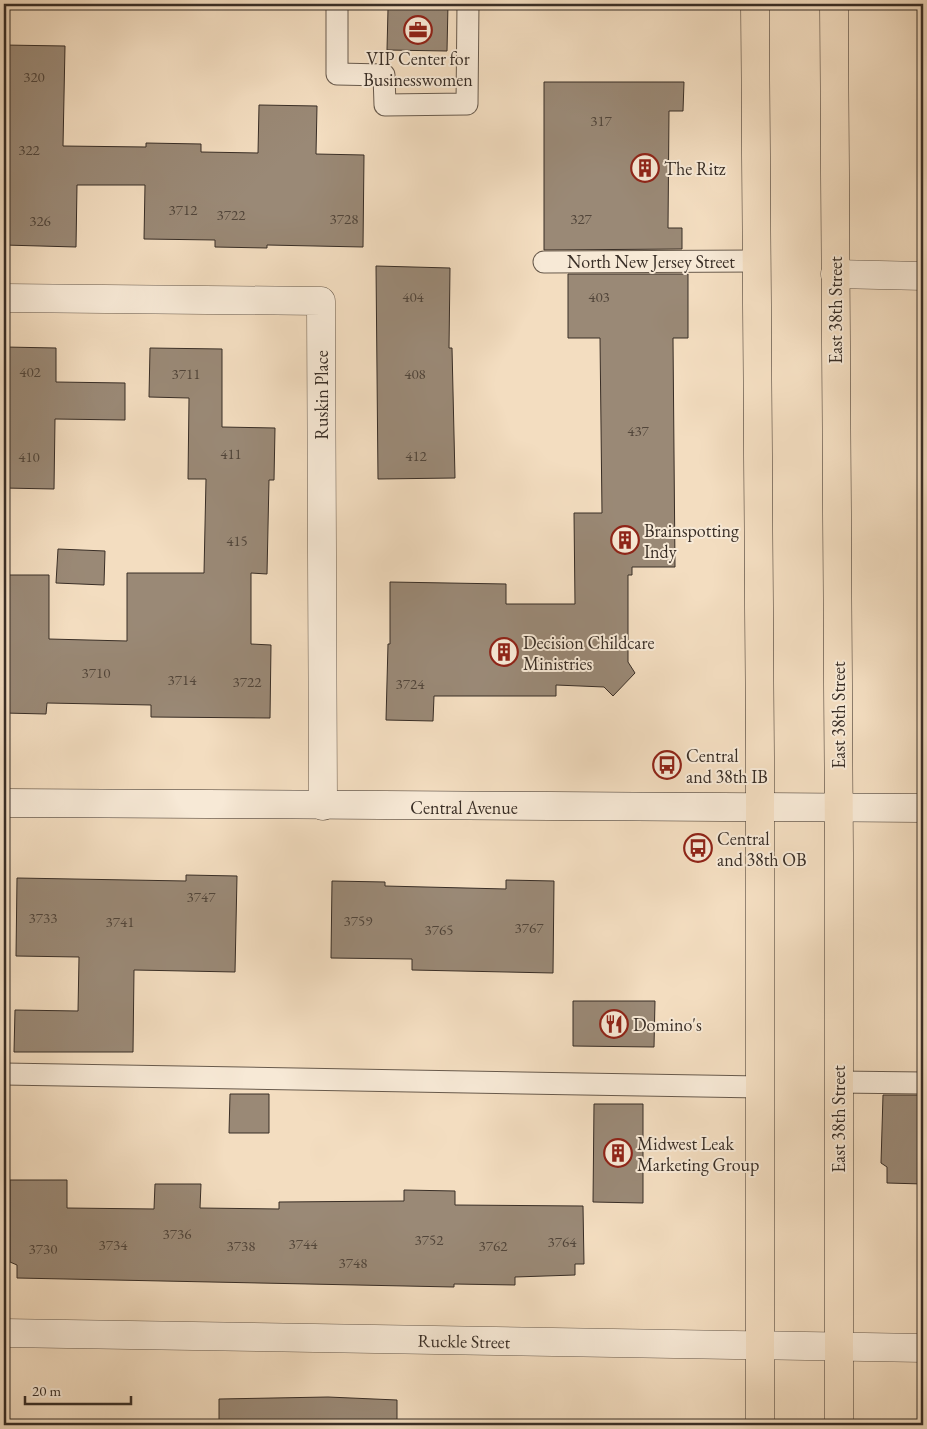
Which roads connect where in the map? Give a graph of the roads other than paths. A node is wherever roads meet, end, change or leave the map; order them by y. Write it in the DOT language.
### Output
graph roads {
  1 [pos="337,4"];
  2 [pos="468,4"];
  3 [pos="755,4"];
  4 [pos="834,4"];
  5 [pos="757,261"];
  6 [pos="544,262"];
  7 [pos="835,274"];
  8 [pos="923,276"];
  9 [pos="4,298"];
  10 [pos="4,802"];
  11 [pos="323,806"];
  12 [pos="838,807"];
  13 [pos="760,808"];
  14 [pos="923,808"];
  15 [pos="4,1074"];
  16 [pos="838,1082"];
  17 [pos="923,1083"];
  18 [pos="760,1086"];
  19 [pos="4,1334"];
  20 [pos="759,1346"];
  21 [pos="839,1348"];
  22 [pos="923,1348"];
  23 [pos="760,1425"];
  24 [pos="839,1425"];
  1 -- 2 [label="lane"];
  3 -- 5 [label="main road"];
  4 -- 7 [label="main road, East 38th Street"];
  5 -- 6 [label="lane, North New Jersey Street"];
  5 -- 13 [label="main road"];
  7 -- 8 [label="street"];
  7 -- 12 [label="main road, East 38th Street"];
  9 -- 11 [label="street, Ruskin Place"];
  10 -- 11 [label="street, Central Avenue"];
  11 -- 13 [label="street, Central Avenue"];
  12 -- 13 [label="street, Central Avenue"];
  12 -- 14 [label="street, Central Avenue"];
  12 -- 16 [label="main road, East 38th Street"];
  13 -- 18 [label="main road"];
  15 -- 18 [label="lane"];
  16 -- 17 [label="lane"];
  16 -- 21 [label="main road, East 38th Street"];
  18 -- 20 [label="main road"];
  19 -- 20 [label="street, Ruckle Street"];
  20 -- 21 [label="street, Ruckle Street"];
  20 -- 23 [label="main road"];
  21 -- 22 [label="street, Ruckle Street"];
  21 -- 24 [label="main road, East 38th Street"];
}
